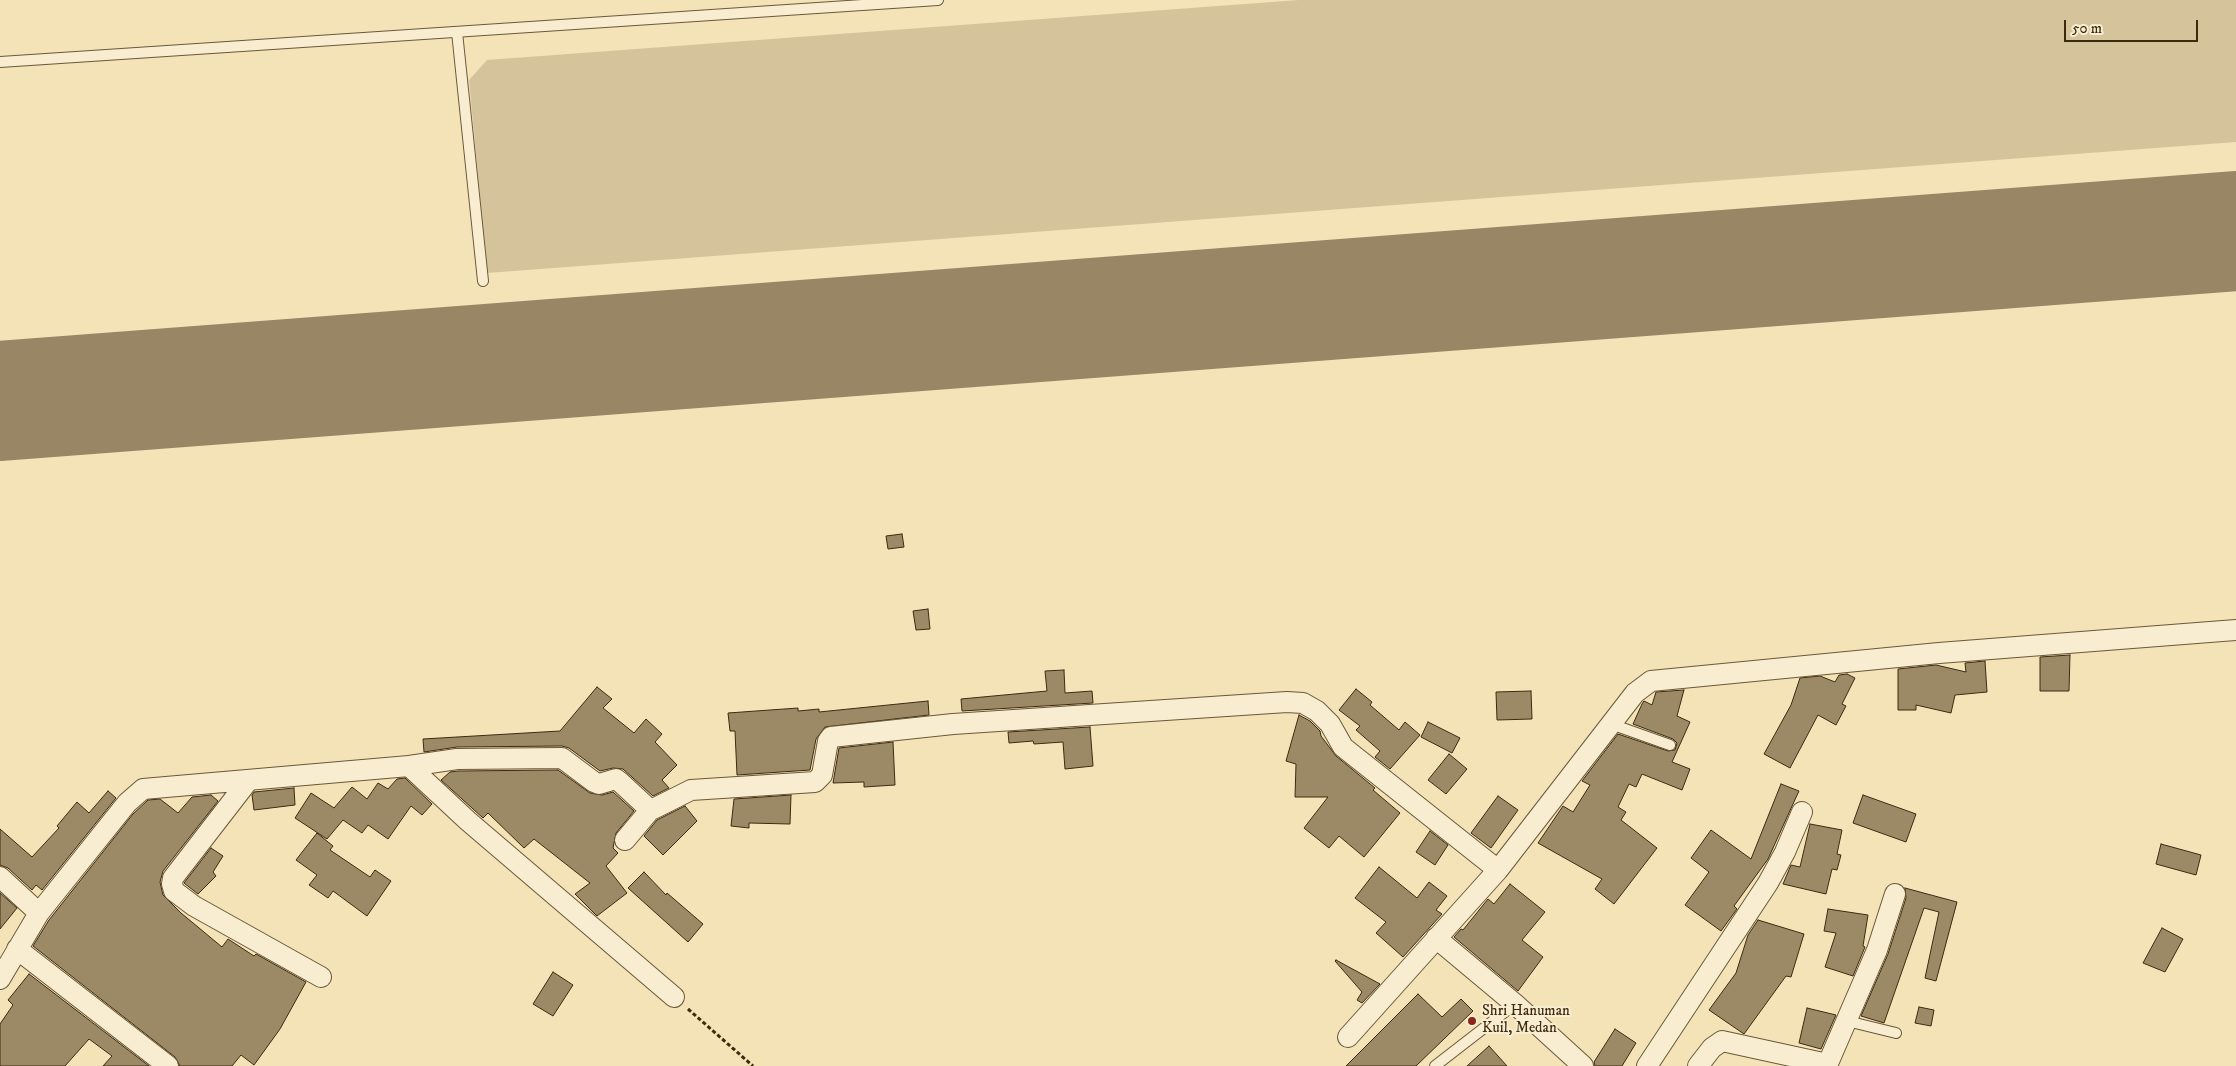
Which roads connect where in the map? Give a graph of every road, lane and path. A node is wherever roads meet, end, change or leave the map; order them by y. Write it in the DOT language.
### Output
graph roads {
  1 [pos="938,0"];
  2 [pos="457,32"];
  3 [pos="0,62"];
  4 [pos="482,281"];
  5 [pos="2236,630"];
  6 [pos="1611,724"];
  7 [pos="1670,745"];
  8 [pos="409,766"];
  9 [pos="248,781"];
  10 [pos="652,809"];
  11 [pos="1802,812"];
  12 [pos="625,840"];
  13 [pos="1498,870"];
  14 [pos="0,877"];
  15 [pos="1895,894"];
  16 [pos="39,913"];
  17 [pos="1436,938"];
  18 [pos="17,949"];
  19 [pos="321,977"];
  20 [pos="0,979"];
  21 [pos="674,997"];
  22 [pos="1515,1004"];
  23 [pos="1847,1021"];
  24 [pos="1896,1033"];
  25 [pos="1348,1037"];
  26 [pos="168,1066"];
  27 [pos="754,1066"];
  28 [pos="1435,1066"];
  29 [pos="1582,1066"];
  30 [pos="1647,1066"];
  31 [pos="1698,1066"];
  1 -- 2 [label="lane"];
  2 -- 3 [label="lane"];
  2 -- 4 [label="lane"];
  5 -- 6 [label="street"];
  6 -- 7 [label="lane"];
  6 -- 13 [label="street"];
  8 -- 9 [label="street"];
  8 -- 10 [label="street"];
  8 -- 21 [label="street"];
  9 -- 16 [label="street"];
  9 -- 19 [label="street"];
  10 -- 12 [label="street"];
  10 -- 13 [label="street"];
  11 -- 30 [label="street"];
  13 -- 17 [label="street"];
  14 -- 16 [label="street"];
  15 -- 23 [label="street"];
  16 -- 18 [label="street"];
  17 -- 22 [label="street"];
  17 -- 25 [label="street"];
  18 -- 20 [label="street"];
  18 -- 26 [label="street"];
  21 -- 27 [label="path"];
  22 -- 28 [label="lane"];
  22 -- 29 [label="street"];
  23 -- 24 [label="lane"];
  23 -- 31 [label="street"];
}
